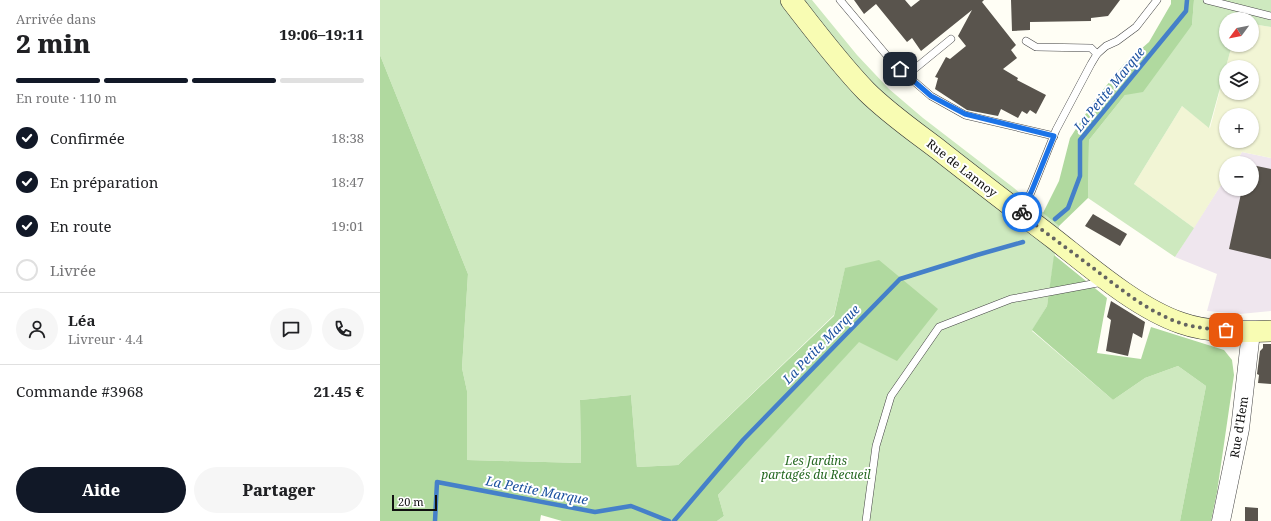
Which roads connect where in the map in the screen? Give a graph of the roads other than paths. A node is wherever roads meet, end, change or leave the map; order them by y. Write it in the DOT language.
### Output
graph roads {
  1 [pos="791,0"];
  2 [pos="840,0"];
  3 [pos="1157,0"];
  4 [pos="1207,0"];
  5 [pos="1271,16"];
  6 [pos="951,39"];
  7 [pos="1026,41"];
  8 [pos="1097,54"];
  9 [pos="906,75"];
  10 [pos="1054,136"];
  11 [pos="1021,214"];
  12 [pos="1109,280"];
  13 [pos="1261,331"];
  14 [pos="866,521"];
  15 [pos="1221,521"];
  1 -- 11 [label="main road, Rue de Lannoy"];
  2 -- 9 [label="lane"];
  3 -- 8 [label="lane"];
  4 -- 5 [label="lane"];
  6 -- 9 [label="lane"];
  7 -- 8 [label="lane"];
  8 -- 10 [label="lane"];
  9 -- 10 [label="lane"];
  10 -- 11 [label="lane"];
  11 -- 12 [label="main road, Rue de Lannoy"];
  12 -- 13 [label="main road, Rue de Lannoy"];
  12 -- 14 [label="lane"];
  13 -- 15 [label="street, Rue d'Hem"];
}
